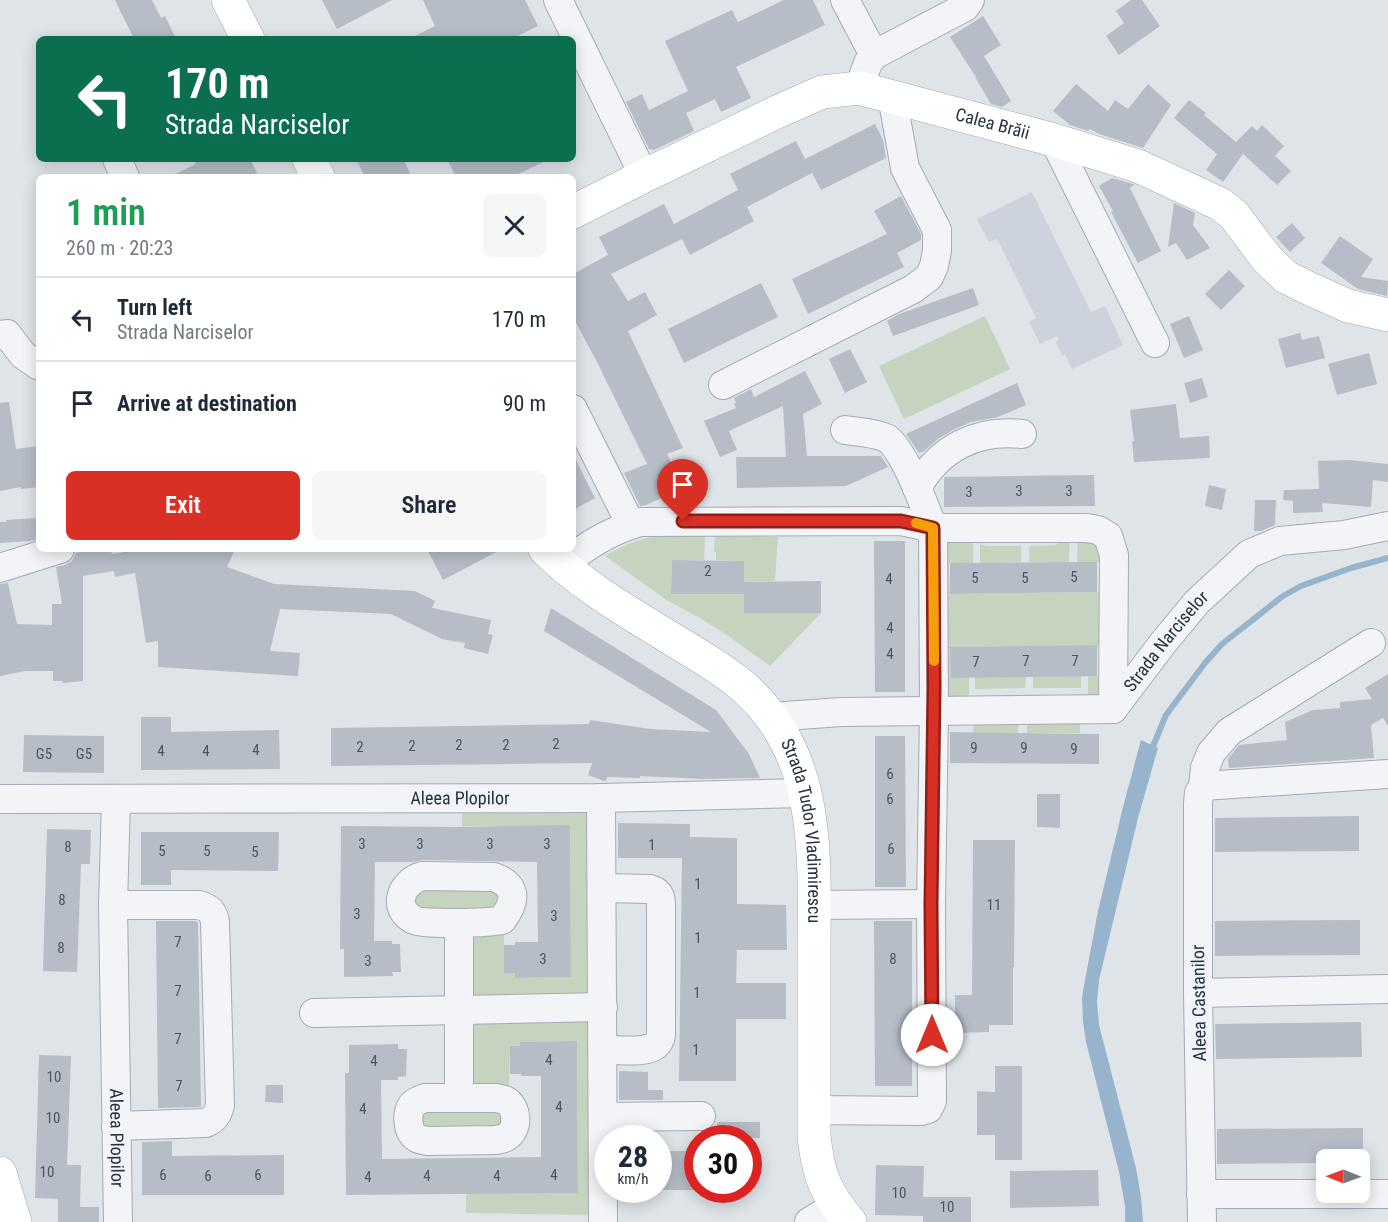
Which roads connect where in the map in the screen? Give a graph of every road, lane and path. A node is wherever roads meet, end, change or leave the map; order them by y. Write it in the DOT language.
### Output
graph roads {
  1 [pos="228,0"];
  2 [pos="558,0"];
  3 [pos="845,0"];
  4 [pos="970,0"];
  5 [pos="246,36"];
  6 [pos="576,36"];
  7 [pos="576,37"];
  8 [pos="874,55"];
  9 [pos="858,88"];
  10 [pos="892,96"];
  11 [pos="1053,140"];
  12 [pos="644,176"];
  13 [pos="576,210"];
  14 [pos="1388,315"];
  15 [pos="0,335"];
  16 [pos="1155,342"];
  17 [pos="36,364"];
  18 [pos="723,385"];
  19 [pos="576,415"];
  20 [pos="845,430"];
  21 [pos="1022,434"];
  22 [pos="916,488"];
  23 [pos="631,525"];
  24 [pos="1388,526"];
  25 [pos="933,528"];
  26 [pos="576,549"];
  27 [pos="51,552"];
  28 [pos="554,557"];
  29 [pos="0,568"];
  30 [pos="1371,643"];
  31 [pos="1113,709"];
  32 [pos="934,711"];
  33 [pos="771,717"];
  34 [pos="1388,774"];
  35 [pos="1203,786"];
  36 [pos="806,793"];
  37 [pos="602,798"];
  38 [pos="0,799"];
  39 [pos="116,800"];
  40 [pos="602,888"];
  41 [pos="931,904"];
  42 [pos="113,905"];
  43 [pos="814,905"];
  44 [pos="459,923"];
  45 [pos="1388,989"];
  46 [pos="1198,993"];
  47 [pos="603,1007"];
  48 [pos="459,1010"];
  49 [pos="314,1013"];
  50 [pos="603,1050"];
  51 [pos="459,1097"];
  52 [pos="814,1110"];
  53 [pos="701,1116"];
  54 [pos="603,1117"];
  55 [pos="116,1126"];
  56 [pos="0,1173"];
  57 [pos="1201,1194"];
  58 [pos="1388,1194"];
  59 [pos="832,1216"];
  60 [pos="15,1222"];
  61 [pos="118,1222"];
  62 [pos="603,1222"];
  63 [pos="1202,1222"];
  1 -- 5 [label="main road"];
  2 -- 6 [label="street"];
  3 -- 8 [label="street"];
  4 -- 8 [label="street"];
  7 -- 12 [label="street"];
  8 -- 9 [label="street"];
  9 -- 10 [label="main road, Calea Brăii"];
  9 -- 12 [label="main road, Calea Brăii"];
  10 -- 11 [label="main road, Calea Brăii"];
  10 -- 18 [label="street"];
  11 -- 14 [label="main road, Calea Brăii"];
  11 -- 16 [label="street"];
  12 -- 13 [label="main road, Calea Brăii"];
  15 -- 17 [label="street"];
  19 -- 23 [label="street"];
  20 -- 22 [label="street"];
  21 -- 22 [label="street"];
  22 -- 25 [label="street"];
  23 -- 25 [label="street"];
  23 -- 26 [label="street"];
  24 -- 31 [label="street, Strada Narciselor"];
  25 -- 31 [label="street"];
  25 -- 32 [label="street"];
  27 -- 29 [label="street"];
  28 -- 33 [label="main road, Strada Tudor Vladimirescu"];
  30 -- 35 [label="street, Aleea Castanilor"];
  31 -- 32 [label="street, Strada Narciselor"];
  32 -- 33 [label="street, Strada Narciselor"];
  32 -- 41 [label="street"];
  33 -- 36 [label="main road, Strada Tudor Vladimirescu"];
  34 -- 35 [label="street"];
  35 -- 46 [label="street, Aleea Castanilor"];
  36 -- 37 [label="street, Aleea Plopilor"];
  36 -- 43 [label="main road, Strada Tudor Vladimirescu"];
  37 -- 39 [label="street, Aleea Plopilor"];
  37 -- 40 [label="street"];
  38 -- 39 [label="street, Aleea Plopilor"];
  39 -- 42 [label="street, Aleea Plopilor"];
  40 -- 47 [label="street"];
  40 -- 50 [label="street"];
  41 -- 43 [label="street"];
  41 -- 52 [label="street"];
  42 -- 55 [label="street, Aleea Plopilor"];
  42 -- 55 [label="street"];
  43 -- 52 [label="main road, Strada Tudor Vladimirescu"];
  44 -- 48 [label="street"];
  45 -- 46 [label="street"];
  46 -- 57 [label="street, Aleea Castanilor"];
  47 -- 48 [label="street"];
  47 -- 50 [label="street"];
  48 -- 49 [label="street"];
  48 -- 51 [label="street"];
  50 -- 54 [label="street"];
  52 -- 59 [label="main road, Strada Tudor Vladimirescu"];
  53 -- 54 [label="street"];
  54 -- 62 [label="street"];
  55 -- 61 [label="street, Aleea Plopilor"];
  56 -- 60 [label="main road"];
  57 -- 58 [label="street"];
  57 -- 63 [label="street, Aleea Castanilor"];
}
